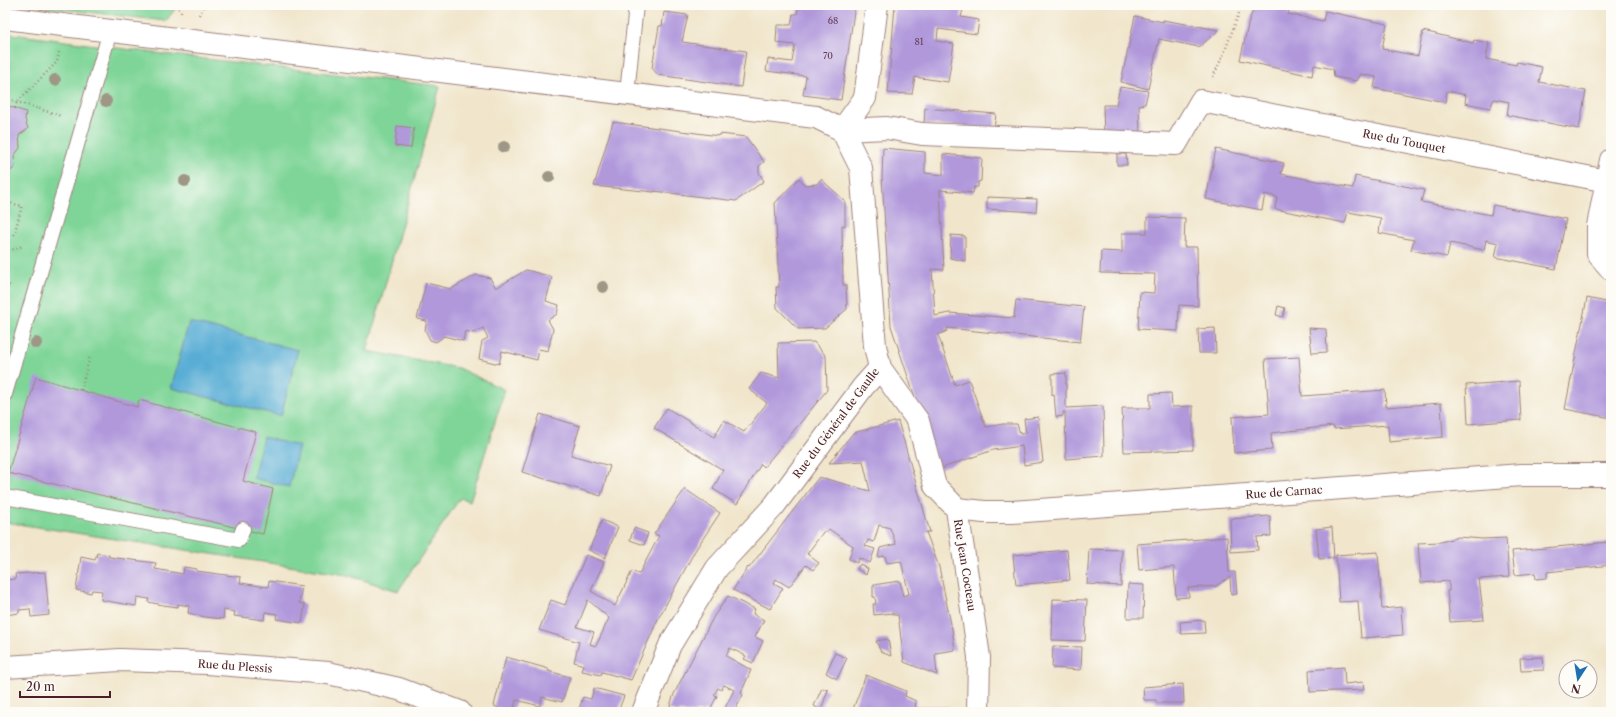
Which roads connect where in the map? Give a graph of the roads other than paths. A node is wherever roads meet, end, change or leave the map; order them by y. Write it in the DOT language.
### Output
graph roads {
  1 [pos="636,5"];
  2 [pos="877,5"];
  3 [pos="5,18"];
  4 [pos="110,31"];
  5 [pos="627,94"];
  6 [pos="842,130"];
  7 [pos="1611,160"];
  8 [pos="1607,181"];
  9 [pos="1611,269"];
  10 [pos="880,368"];
  11 [pos="5,394"];
  12 [pos="1611,474"];
  13 [pos="5,497"];
  14 [pos="957,510"];
  15 [pos="242,529"];
  16 [pos="5,667"];
  17 [pos="436,707"];
  18 [pos="460,712"];
  19 [pos="643,712"];
  20 [pos="978,712"];
  1 -- 5 [label="lane"];
  2 -- 6 [label="street"];
  3 -- 4 [label="street"];
  4 -- 5 [label="street"];
  4 -- 11 [label="lane"];
  5 -- 6 [label="street"];
  6 -- 8 [label="street, Rue du Touquet"];
  6 -- 10 [label="street, Rue du Général de Gaulle"];
  7 -- 8 [label="street"];
  8 -- 9 [label="street"];
  10 -- 14 [label="street, Rue Jean Cocteau"];
  10 -- 19 [label="street, Rue du Général de Gaulle"];
  12 -- 14 [label="street, Rue de Carnac"];
  13 -- 15 [label="lane"];
  14 -- 20 [label="street, Rue Jean Cocteau"];
  16 -- 17 [label="street, Rue du Plessis"];
  17 -- 18 [label="street, Rue du Plessis"];
}
